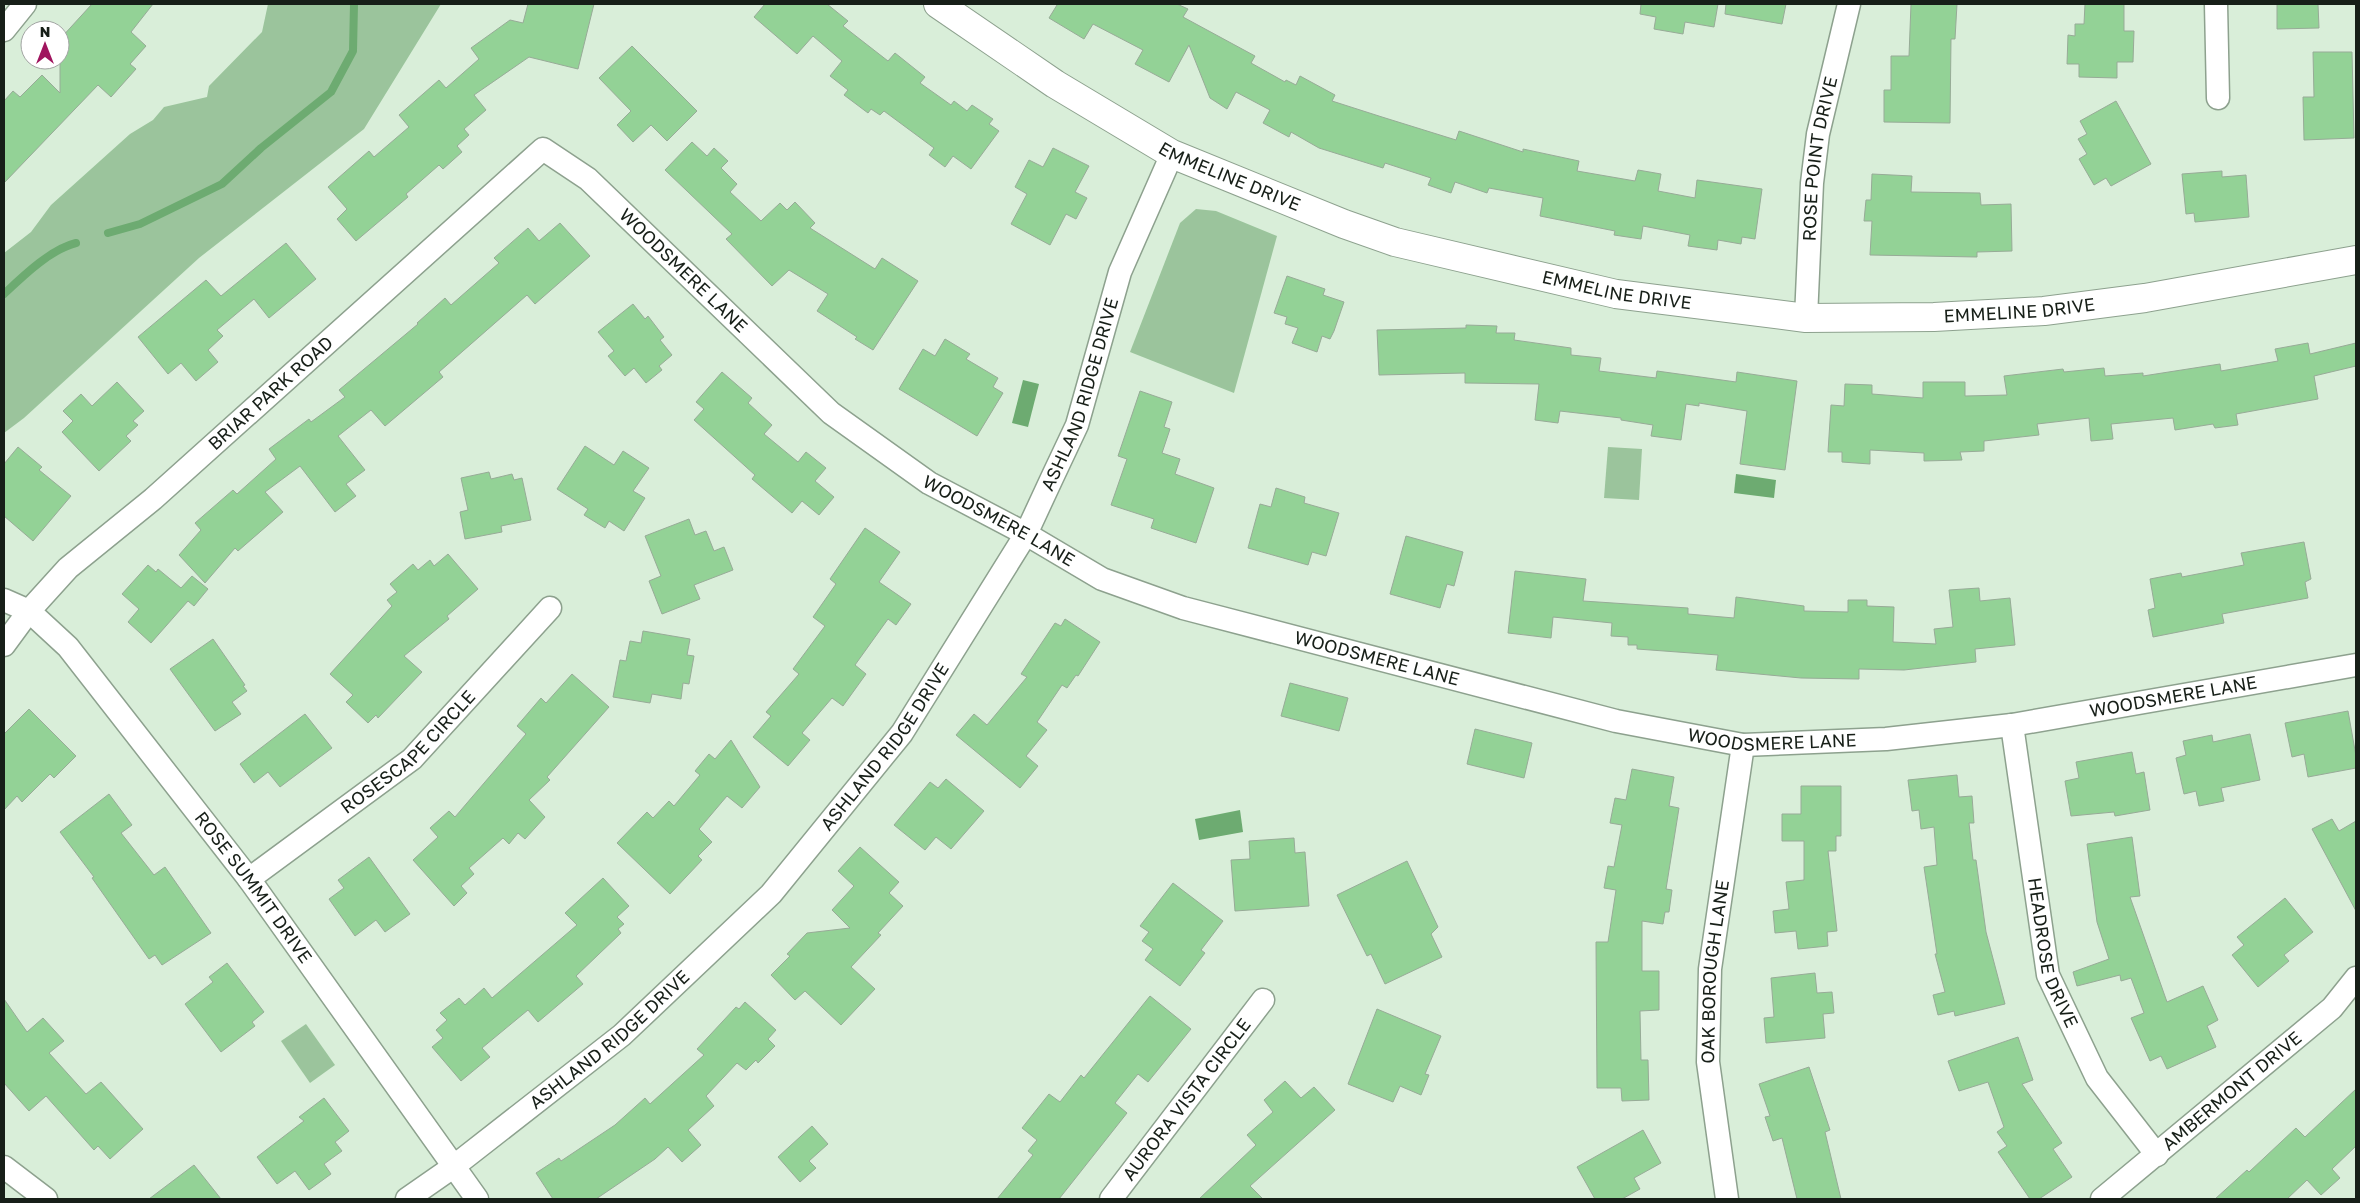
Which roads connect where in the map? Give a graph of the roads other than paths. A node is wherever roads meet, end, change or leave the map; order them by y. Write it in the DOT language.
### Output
graph roads {
  1 [pos="25,4"];
  2 [pos="938,4"];
  3 [pos="1849,4"];
  4 [pos="2216,4"];
  5 [pos="4,30"];
  6 [pos="2218,98"];
  7 [pos="543,149"];
  8 [pos="1172,154"];
  9 [pos="2356,260"];
  10 [pos="1806,318"];
  11 [pos="1026,534"];
  12 [pos="4,600"];
  13 [pos="550,608"];
  14 [pos="29,611"];
  15 [pos="4,645"];
  16 [pos="2356,665"];
  17 [pos="2012,725"];
  18 [pos="1743,745"];
  19 [pos="249,879"];
  20 [pos="2356,978"];
  21 [pos="1263,1000"];
  22 [pos="2157,1155"];
  23 [pos="453,1167"];
  24 [pos="4,1168"];
  25 [pos="46,1199"];
  26 [pos="407,1199"];
  27 [pos="477,1199"];
  28 [pos="1111,1199"];
  29 [pos="1727,1199"];
  30 [pos="2102,1199"];
  1 -- 5 [label="street"];
  2 -- 8 [label="street, EMMELINE DRIVE"];
  3 -- 10 [label="street, ROSE POINT DRIVE"];
  4 -- 6 [label="street"];
  7 -- 11 [label="street, WOODSMERE LANE"];
  7 -- 14 [label="street, BRIAR PARK ROAD"];
  8 -- 10 [label="street, EMMELINE DRIVE"];
  8 -- 11 [label="street, ASHLAND RIDGE DRIVE"];
  9 -- 10 [label="street, EMMELINE DRIVE"];
  11 -- 18 [label="street, WOODSMERE LANE"];
  11 -- 23 [label="street, ASHLAND RIDGE DRIVE"];
  12 -- 14 [label="street, ROSE SUMMIT DRIVE"];
  13 -- 19 [label="street, ROSESCAPE CIRCLE"];
  14 -- 15 [label="street, BRIAR PARK ROAD"];
  14 -- 19 [label="street, ROSE SUMMIT DRIVE"];
  16 -- 17 [label="street, WOODSMERE LANE"];
  17 -- 18 [label="street, WOODSMERE LANE"];
  17 -- 22 [label="street, HEADROSE DRIVE"];
  18 -- 29 [label="street, OAK BOROUGH LANE"];
  19 -- 23 [label="street, ROSE SUMMIT DRIVE"];
  20 -- 22 [label="street, AMBERMONT DRIVE"];
  21 -- 28 [label="street, AURORA VISTA CIRCLE"];
  22 -- 30 [label="street, AMBERMONT DRIVE"];
  23 -- 26 [label="street, ASHLAND RIDGE DRIVE"];
  23 -- 27 [label="street, ROSE SUMMIT DRIVE"];
  24 -- 25 [label="street"];
}
